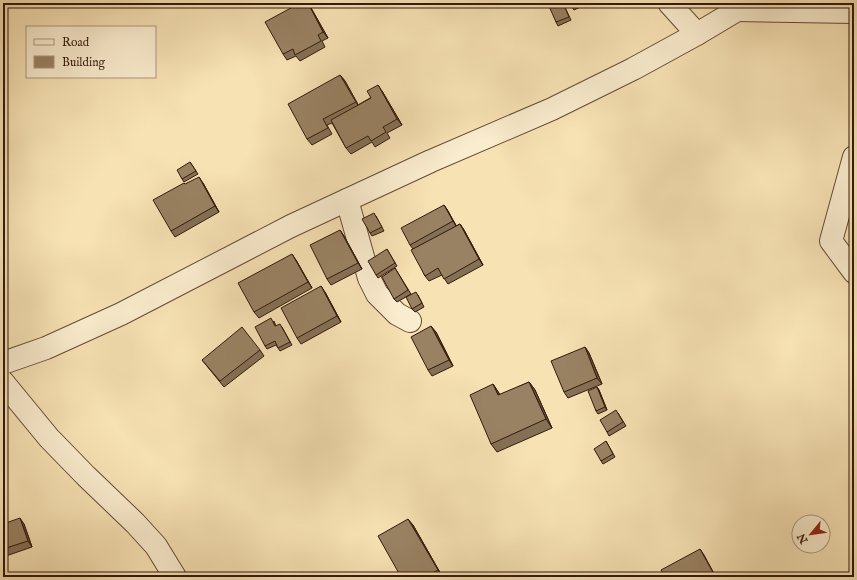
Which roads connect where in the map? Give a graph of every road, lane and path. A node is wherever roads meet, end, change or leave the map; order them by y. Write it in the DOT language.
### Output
graph roads {
  1 [pos="669,3"];
  2 [pos="743,7"];
  3 [pos="854,12"];
  4 [pos="697,34"];
  5 [pos="854,157"];
  6 [pos="347,200"];
  7 [pos="854,272"];
  8 [pos="410,321"];
  9 [pos="3,363"];
  10 [pos="3,382"];
  11 [pos="175,577"];
  1 -- 4 [label="street"];
  2 -- 3 [label="street"];
  2 -- 4 [label="street"];
  4 -- 6 [label="street"];
  5 -- 7 [label="street"];
  6 -- 8 [label="street"];
  6 -- 9 [label="street"];
  10 -- 11 [label="street"];
}
